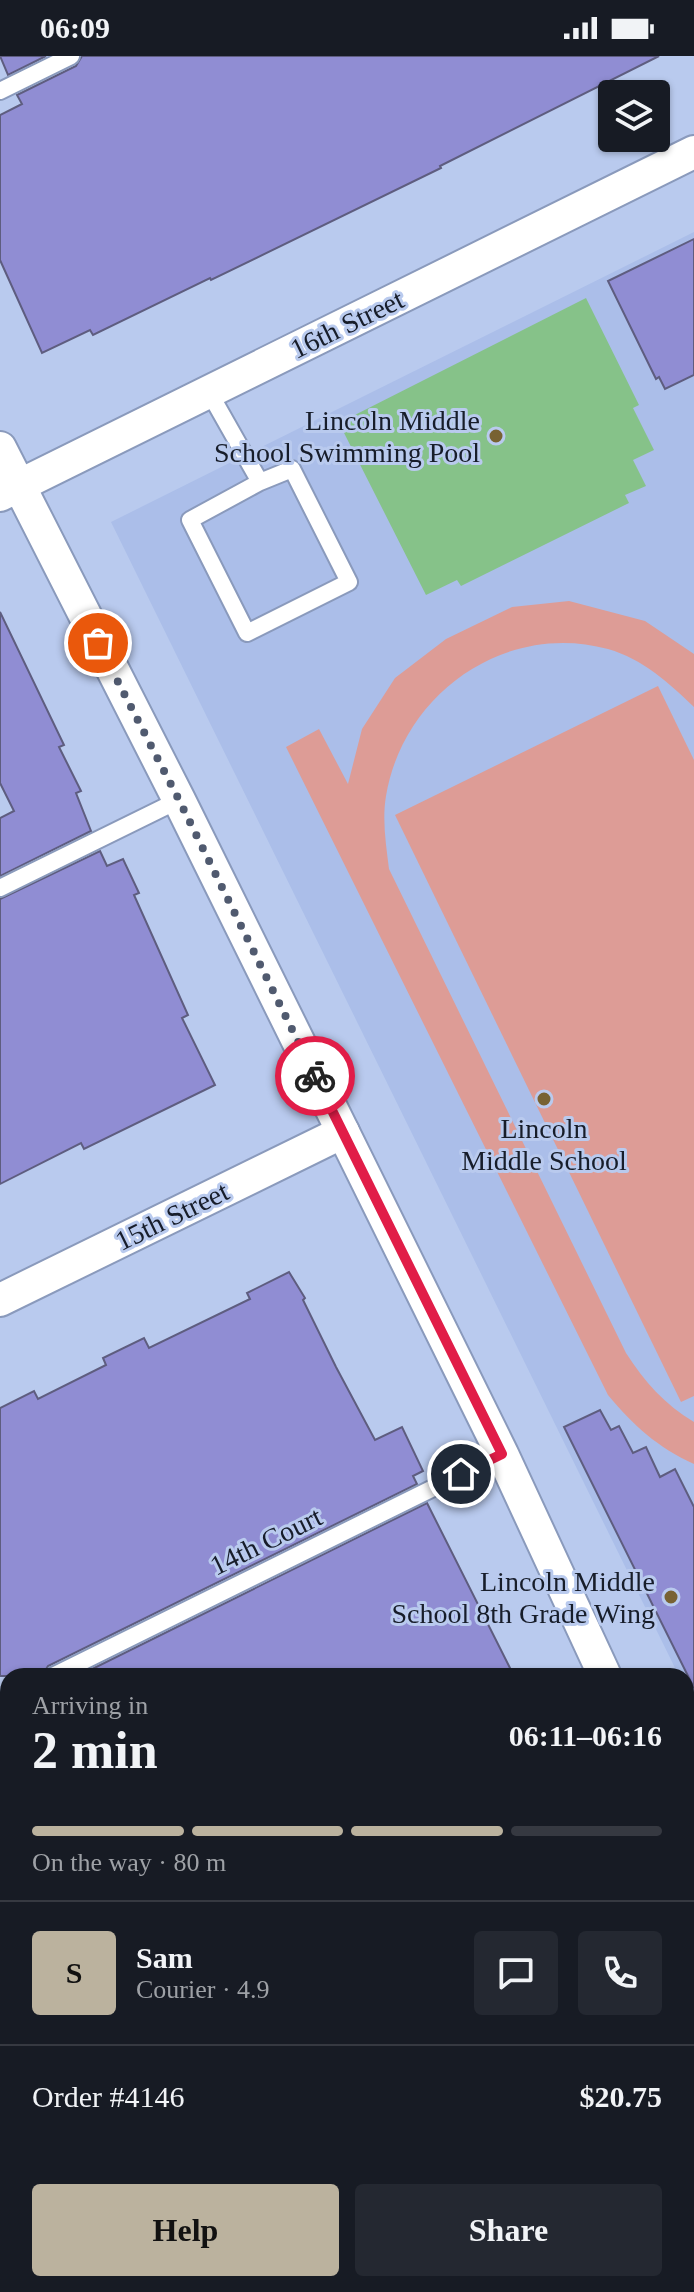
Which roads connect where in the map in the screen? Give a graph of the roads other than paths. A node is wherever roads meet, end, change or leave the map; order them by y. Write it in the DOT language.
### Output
graph roads {
  1 [pos="71,56"];
  2 [pos="0,91"];
  3 [pos="694,152"];
  4 [pos="209,392"];
  5 [pos="0,448"];
  6 [pos="260,482"];
  7 [pos="9,491"];
  8 [pos="179,800"];
  9 [pos="0,888"];
  10 [pos="343,1132"];
  11 [pos="0,1300"];
  12 [pos="502,1454"];
  13 [pos="69,1668"];
  14 [pos="601,1668"];
  1 -- 2 [label="lane"];
  3 -- 4 [label="street, 16th Street"];
  4 -- 6 [label="lane"];
  4 -- 7 [label="street, 16th Street"];
  5 -- 7 [label="street"];
  6 -- 6 [label="lane"];
  7 -- 8 [label="street"];
  8 -- 9 [label="lane"];
  8 -- 10 [label="street"];
  10 -- 11 [label="street, 15th Street"];
  10 -- 12 [label="street"];
  12 -- 13 [label="lane, 14th Court"];
  12 -- 14 [label="street"];
}
